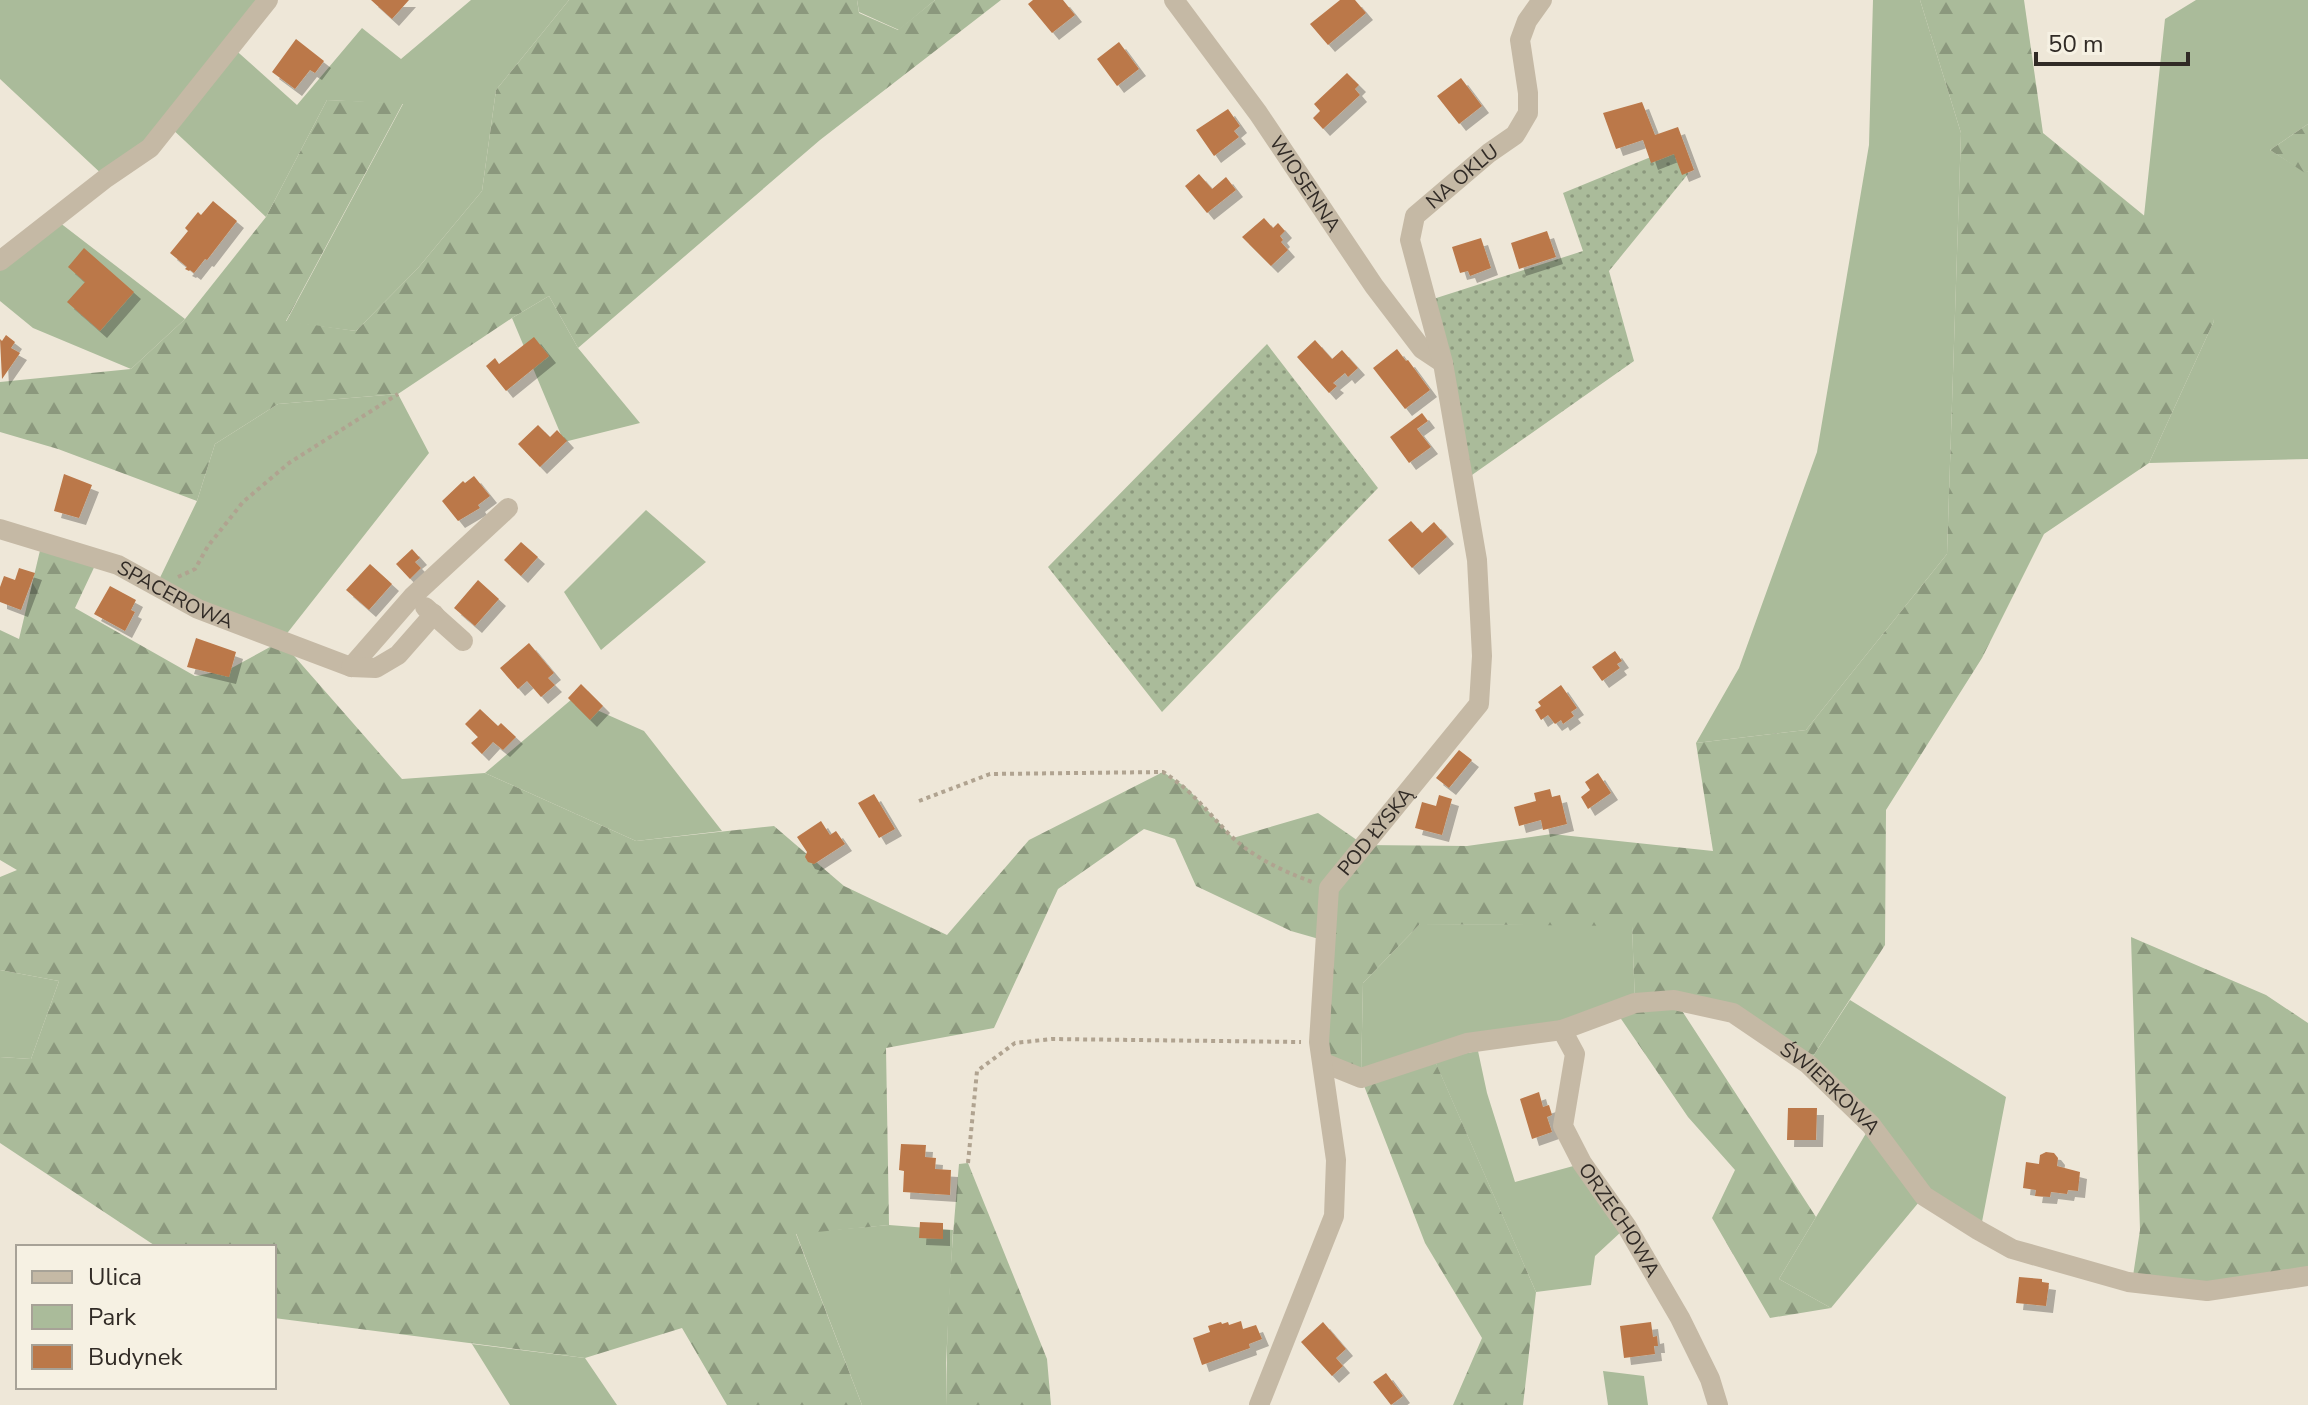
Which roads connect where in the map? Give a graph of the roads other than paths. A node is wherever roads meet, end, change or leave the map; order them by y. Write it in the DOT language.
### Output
graph roads {
  1 [pos="268,0"];
  2 [pos="1174,0"];
  3 [pos="1542,0"];
  4 [pos="0,261"];
  5 [pos="1443,363"];
  6 [pos="508,508"];
  7 [pos="0,529"];
  8 [pos="413,596"];
  9 [pos="434,614"];
  10 [pos="463,641"];
  11 [pos="351,667"];
  12 [pos="1562,1030"];
  13 [pos="1324,1063"];
  14 [pos="2308,1276"];
  15 [pos="1259,1405"];
  16 [pos="1718,1405"];
  1 -- 4 [label="street"];
  2 -- 5 [label="street, WIOSENNA"];
  3 -- 5 [label="street, NA OKLU"];
  5 -- 13 [label="street, POD ŁYSKĄ"];
  6 -- 8 [label="street"];
  7 -- 11 [label="street, SPACEROWA"];
  8 -- 9 [label="street"];
  8 -- 11 [label="street"];
  9 -- 10 [label="street"];
  9 -- 11 [label="street"];
  12 -- 13 [label="street, ŚWIERKOWA"];
  12 -- 14 [label="street, ŚWIERKOWA"];
  12 -- 16 [label="street, ORZECHOWA"];
  13 -- 15 [label="street, POD ŁYSKĄ"];
}
